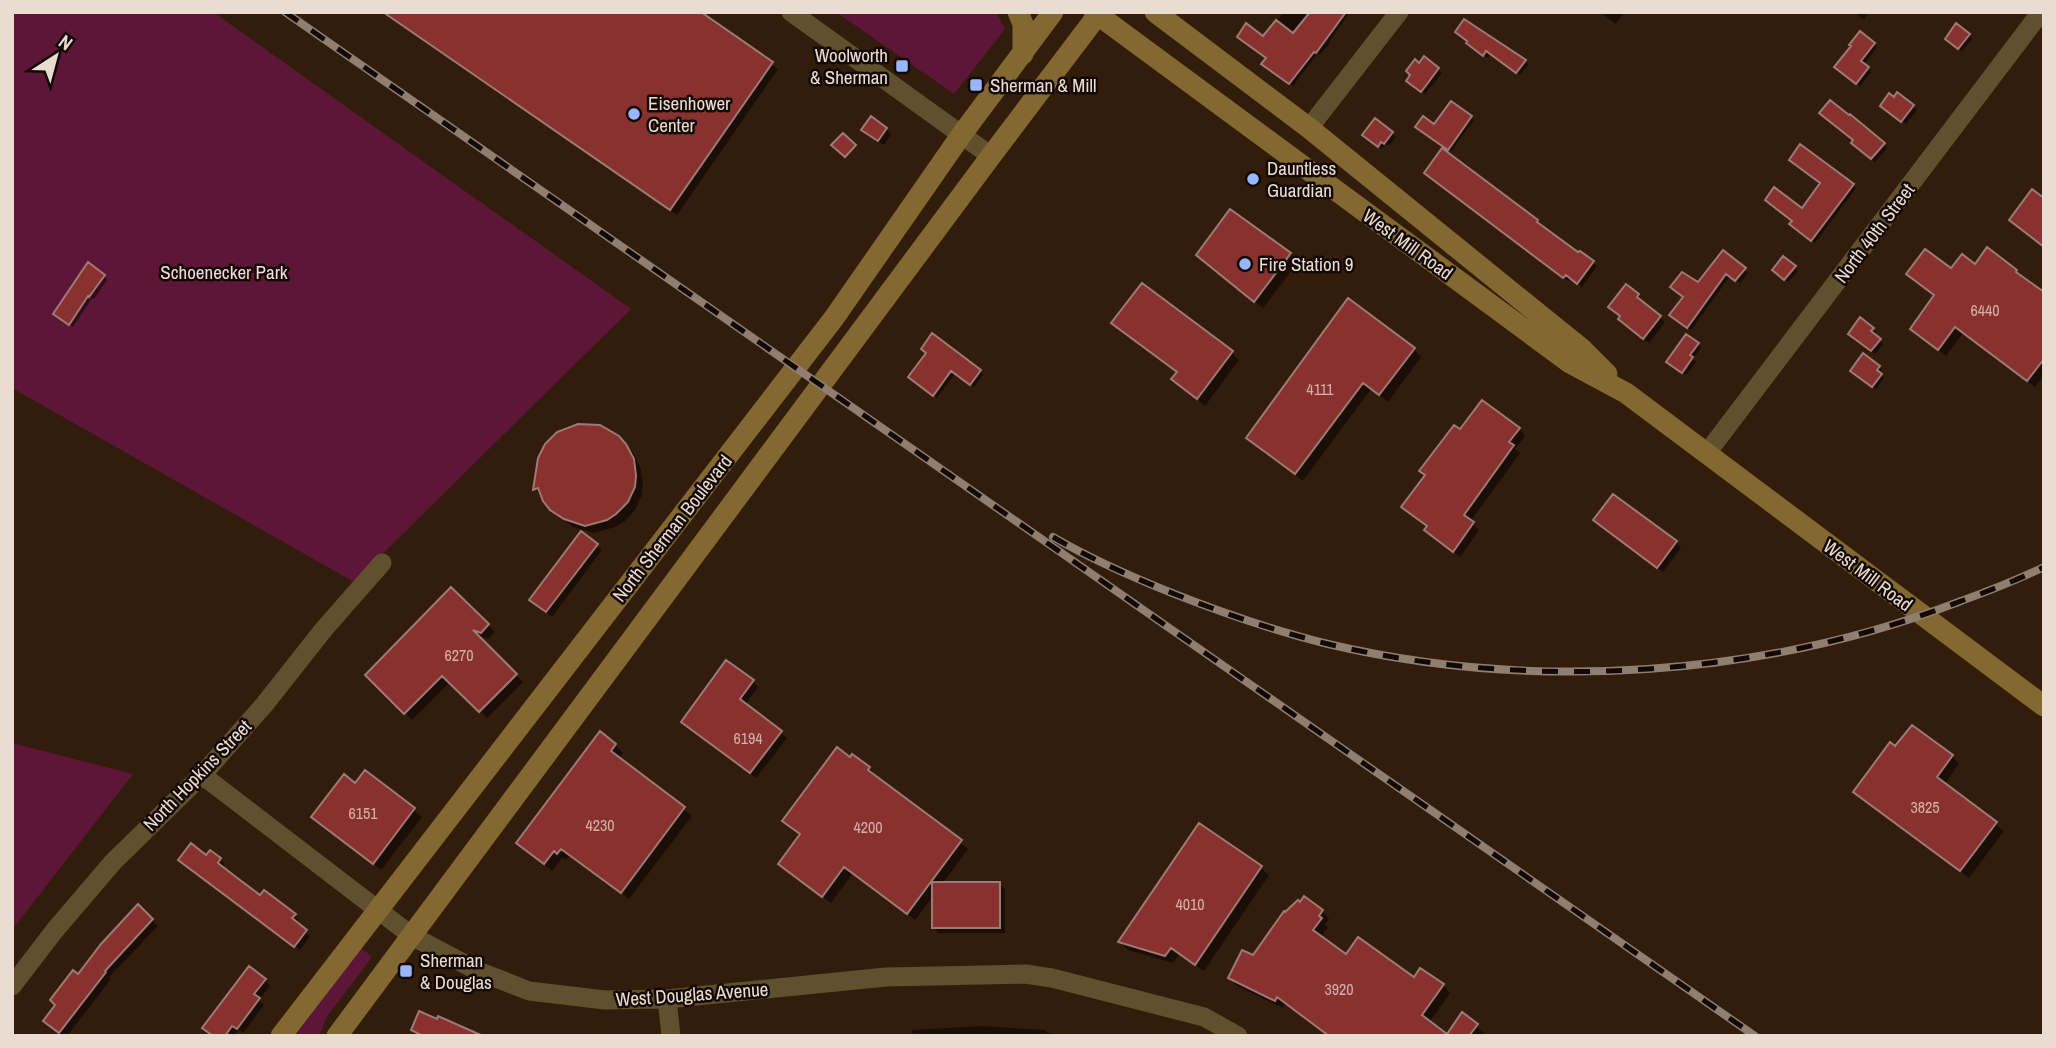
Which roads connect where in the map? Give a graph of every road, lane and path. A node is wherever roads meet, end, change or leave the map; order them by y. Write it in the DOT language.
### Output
graph roads {
  1 [pos="791,12"];
  2 [pos="1018,12"];
  3 [pos="1053,12"];
  4 [pos="1155,12"];
  5 [pos="1399,12"];
  6 [pos="2041,12"];
  7 [pos="1097,13"];
  8 [pos="1023,54"];
  9 [pos="1309,128"];
  10 [pos="962,134"];
  11 [pos="990,156"];
  12 [pos="1626,393"];
  13 [pos="1707,453"];
  14 [pos="382,563"];
  15 [pos="2044,706"];
  16 [pos="202,775"];
  17 [pos="377,909"];
  18 [pos="412,936"];
  19 [pos="12,986"];
  20 [pos="667,999"];
  21 [pos="1203,1017"];
  22 [pos="281,1036"];
  23 [pos="337,1036"];
  24 [pos="671,1036"];
  25 [pos="1195,1036"];
  26 [pos="1238,1036"];
  1 -- 10 [label="street"];
  2 -- 8 [label="main road"];
  3 -- 8 [label="main road, North Sherman Boulevard"];
  4 -- 9 [label="main road, West Mill Road"];
  5 -- 9 [label="street"];
  6 -- 13 [label="street, North 40th Street"];
  7 -- 11 [label="main road, North Sherman Boulevard"];
  7 -- 12 [label="main road, West Mill Road"];
  8 -- 10 [label="main road, North Sherman Boulevard"];
  9 -- 12 [label="main road, West Mill Road"];
  10 -- 11 [label="street"];
  10 -- 17 [label="main road, North Sherman Boulevard"];
  11 -- 18 [label="main road, North Sherman Boulevard"];
  12 -- 13 [label="main road, West Mill Road"];
  13 -- 15 [label="main road, West Mill Road"];
  14 -- 16 [label="street, North Hopkins Street"];
  16 -- 17 [label="street, West Douglas Avenue"];
  16 -- 19 [label="street, North Hopkins Street"];
  17 -- 18 [label="street, West Douglas Avenue"];
  17 -- 22 [label="main road, North Sherman Boulevard"];
  18 -- 20 [label="street, West Douglas Avenue"];
  18 -- 23 [label="main road, North Sherman Boulevard"];
  20 -- 21 [label="street, West Douglas Avenue"];
  20 -- 24 [label="street"];
  21 -- 25 [label="street"];
  21 -- 26 [label="street, West Douglas Avenue"];
}
